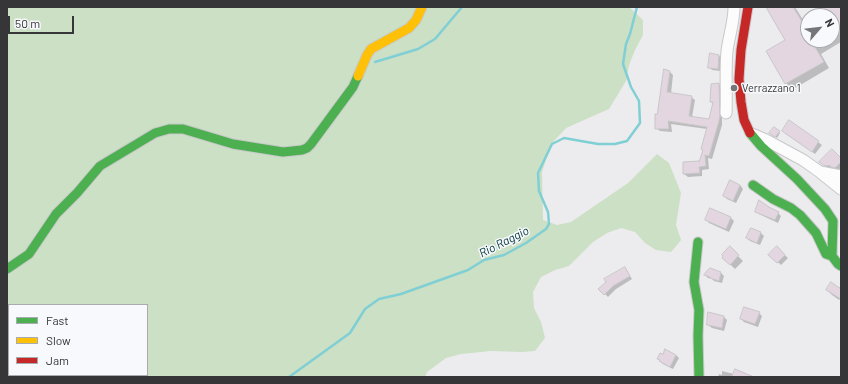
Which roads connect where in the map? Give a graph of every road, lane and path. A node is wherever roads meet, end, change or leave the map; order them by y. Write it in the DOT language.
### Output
graph roads {
  1 [pos="422,7"];
  2 [pos="734,7"];
  3 [pos="748,7"];
  4 [pos="726,113"];
  5 [pos="750,133"];
  6 [pos="820,172"];
  7 [pos="841,176"];
  8 [pos="753,185"];
  9 [pos="841,188"];
  10 [pos="698,242"];
  11 [pos="832,256"];
  12 [pos="841,266"];
  13 [pos="7,269"];
  14 [pos="699,377"];
  1 -- 13 [label="street"];
  2 -- 4 [label="street"];
  3 -- 5 [label="street"];
  5 -- 6 [label="street"];
  5 -- 11 [label="street"];
  6 -- 7 [label="street"];
  6 -- 9 [label="street"];
  8 -- 11 [label="street"];
  10 -- 14 [label="street"];
  11 -- 12 [label="street"];
}
